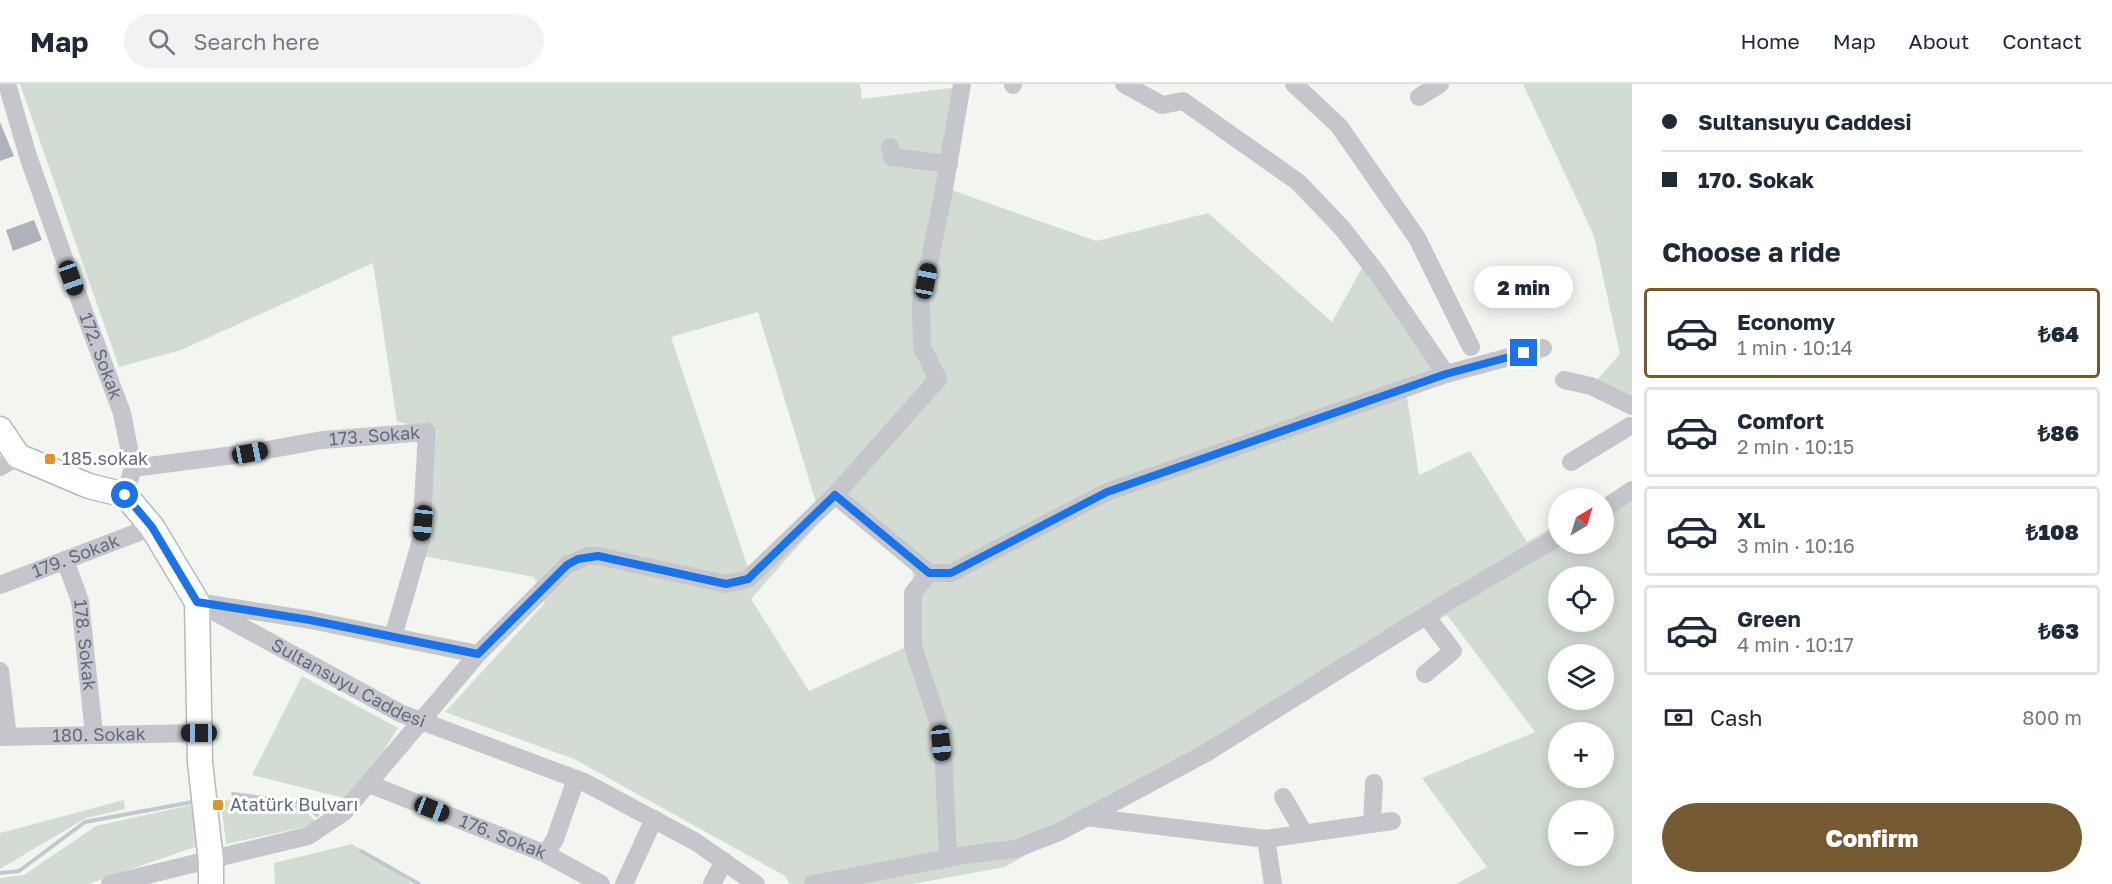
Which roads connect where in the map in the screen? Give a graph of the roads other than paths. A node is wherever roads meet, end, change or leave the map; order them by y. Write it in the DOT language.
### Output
graph roads {
  1 [pos="7,84"];
  2 [pos="962,84"];
  3 [pos="1124,84"];
  4 [pos="1294,84"];
  5 [pos="1440,84"];
  6 [pos="1419,98"];
  7 [pos="890,147"];
  8 [pos="949,164"];
  9 [pos="1471,347"];
  10 [pos="1543,348"];
  11 [pos="1446,374"];
  12 [pos="1564,380"];
  13 [pos="1632,406"];
  14 [pos="1630,426"];
  15 [pos="0,429"];
  16 [pos="9,461"];
  17 [pos="1571,462"];
  18 [pos="134,468"];
  19 [pos="1632,490"];
  20 [pos="125,495"];
  21 [pos="835,495"];
  22 [pos="1614,502"];
  23 [pos="152,527"];
  24 [pos="1548,543"];
  25 [pos="65,560"];
  26 [pos="929,573"];
  27 [pos="0,585"];
  28 [pos="197,602"];
  29 [pos="1426,616"];
  30 [pos="393,637"];
  31 [pos="478,654"];
  32 [pos="0,671"];
  33 [pos="1425,674"];
  34 [pos="421,722"];
  35 [pos="199,733"];
  36 [pos="94,734"];
  37 [pos="4,737"];
  38 [pos="576,779"];
  39 [pos="1374,783"];
  40 [pos="369,784"];
  41 [pos="1283,797"];
  42 [pos="1086,817"];
  43 [pos="654,819"];
  44 [pos="1392,821"];
  45 [pos="1372,824"];
  46 [pos="1304,833"];
  47 [pos="1266,839"];
  48 [pos="546,854"];
  49 [pos="948,858"];
  50 [pos="724,861"];
  51 [pos="211,872"];
  52 [pos="110,884"];
  53 [pos="601,884"];
  54 [pos="624,884"];
  55 [pos="712,884"];
  56 [pos="756,884"];
  57 [pos="813,884"];
  58 [pos="1273,884"];
  1 -- 18 [label="street, 172. Sokak"];
  2 -- 8 [label="street"];
  3 -- 11 [label="street"];
  4 -- 9 [label="street"];
  5 -- 6 [label="street"];
  7 -- 8 [label="street"];
  8 -- 21 [label="street"];
  10 -- 11 [label="street"];
  11 -- 26 [label="street"];
  12 -- 13 [label="street"];
  14 -- 17 [label="street"];
  15 -- 16 [label="main road"];
  16 -- 20 [label="main road"];
  18 -- 20 [label="street"];
  18 -- 30 [label="street, 173. Sokak"];
  19 -- 22 [label="street"];
  20 -- 23 [label="main road, Sultansuyu Caddesi"];
  21 -- 26 [label="street"];
  21 -- 31 [label="street"];
  23 -- 25 [label="street, 179. Sokak"];
  23 -- 28 [label="main road, Sultansuyu Caddesi"];
  24 -- 29 [label="street"];
  25 -- 27 [label="street, 179. Sokak"];
  25 -- 36 [label="street, 178. Sokak"];
  26 -- 49 [label="street"];
  28 -- 30 [label="street"];
  28 -- 34 [label="street, Sultansuyu Caddesi"];
  28 -- 35 [label="main road"];
  29 -- 33 [label="street"];
  29 -- 42 [label="street"];
  30 -- 31 [label="street"];
  31 -- 34 [label="street"];
  32 -- 37 [label="street"];
  34 -- 38 [label="street"];
  34 -- 40 [label="street, Sultansuyu Caddesi"];
  35 -- 36 [label="street, 180. Sokak"];
  35 -- 51 [label="main road"];
  36 -- 37 [label="street, 180. Sokak"];
  38 -- 43 [label="street"];
  38 -- 48 [label="street"];
  39 -- 45 [label="street"];
  40 -- 48 [label="street, 176. Sokak"];
  40 -- 51 [label="street, Sultansuyu Caddesi"];
  41 -- 46 [label="street"];
  42 -- 47 [label="street"];
  42 -- 49 [label="street"];
  43 -- 50 [label="street"];
  43 -- 54 [label="street"];
  44 -- 45 [label="street"];
  45 -- 46 [label="street"];
  46 -- 47 [label="street"];
  47 -- 58 [label="street"];
  48 -- 53 [label="street, 176. Sokak"];
  49 -- 57 [label="street"];
  50 -- 55 [label="street"];
  50 -- 56 [label="street"];
  51 -- 52 [label="street, Sultansuyu Caddesi"];
}
